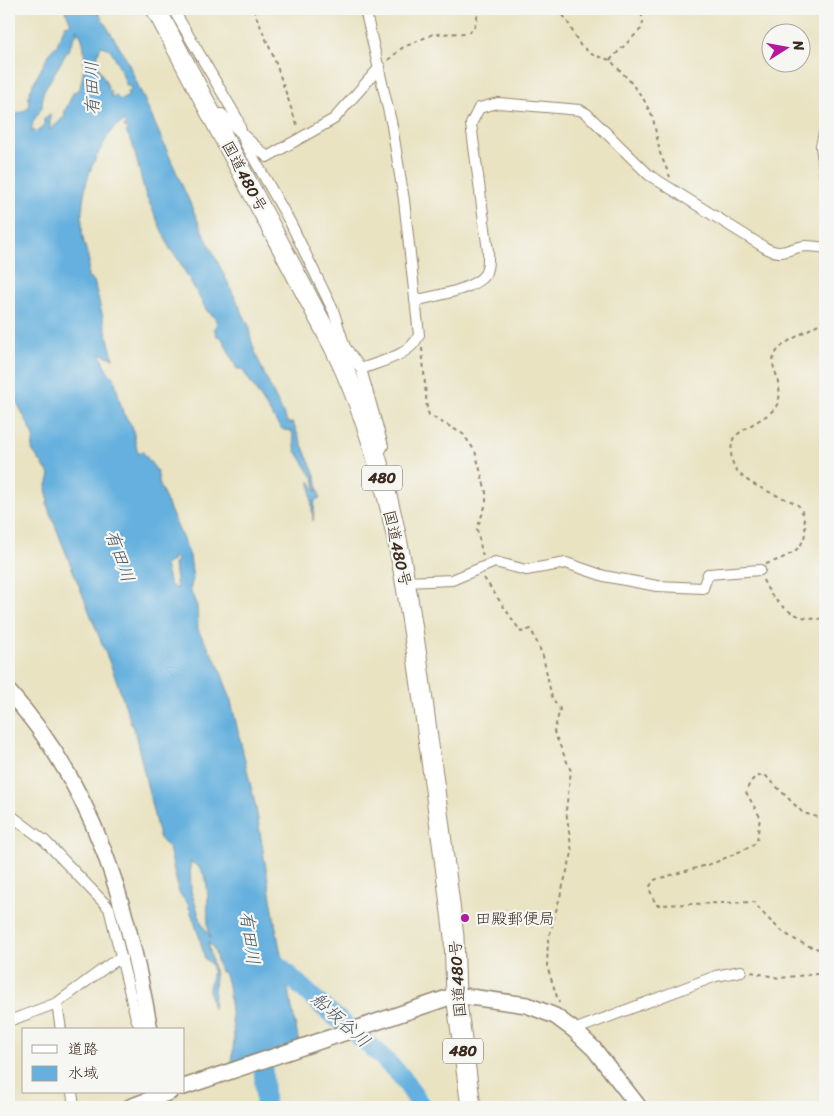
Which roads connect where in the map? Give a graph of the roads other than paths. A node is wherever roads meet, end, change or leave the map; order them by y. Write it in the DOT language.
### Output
graph roads {
  1 [pos="156,9"];
  2 [pos="173,9"];
  3 [pos="365,9"];
  4 [pos="380,67"];
  5 [pos="213,114"];
  6 [pos="825,129"];
  7 [pos="244,137"];
  8 [pos="825,177"];
  9 [pos="825,248"];
  10 [pos="415,301"];
  11 [pos="340,347"];
  12 [pos="361,369"];
  13 [pos="377,456"];
  14 [pos="760,570"];
  15 [pos="406,582"];
  16 [pos="9,692"];
  17 [pos="9,814"];
  18 [pos="122,958"];
  19 [pos="741,971"];
  20 [pos="451,996"];
  21 [pos="57,1003"];
  22 [pos="9,1021"];
  23 [pos="61,1028"];
  24 [pos="140,1028"];
  25 [pos="150,1028"];
  26 [pos="574,1030"];
  27 [pos="185,1087"];
  28 [pos="72,1094"];
  29 [pos="162,1096"];
  30 [pos="74,1107"];
  31 [pos="130,1107"];
  32 [pos="471,1107"];
  33 [pos="639,1107"];
  1 -- 5 [label="highway, 国道480号 / 480"];
  2 -- 7 [label="street"];
  3 -- 4 [label="street"];
  4 -- 7 [label="street"];
  4 -- 10 [label="street"];
  5 -- 7 [label="street"];
  5 -- 11 [label="highway, 国道480号 / 480"];
  6 -- 8 [label="street"];
  7 -- 11 [label="street"];
  9 -- 10 [label="street"];
  10 -- 12 [label="street"];
  11 -- 12 [label="street"];
  11 -- 13 [label="highway, 国道480号 / 480"];
  12 -- 13 [label="street"];
  13 -- 15 [label="highway, 国道480号 / 480"];
  14 -- 15 [label="street"];
  15 -- 20 [label="highway, 国道480号 / 480"];
  16 -- 25 [label="street"];
  17 -- 18 [label="street"];
  18 -- 21 [label="street"];
  18 -- 24 [label="street"];
  19 -- 26 [label="street"];
  20 -- 26 [label="street"];
  20 -- 27 [label="street"];
  20 -- 32 [label="highway, 国道480号 / 480"];
  21 -- 22 [label="street"];
  21 -- 23 [label="street"];
  26 -- 33 [label="street"];
  28 -- 30 [label="street"];
  29 -- 31 [label="street"];
}
